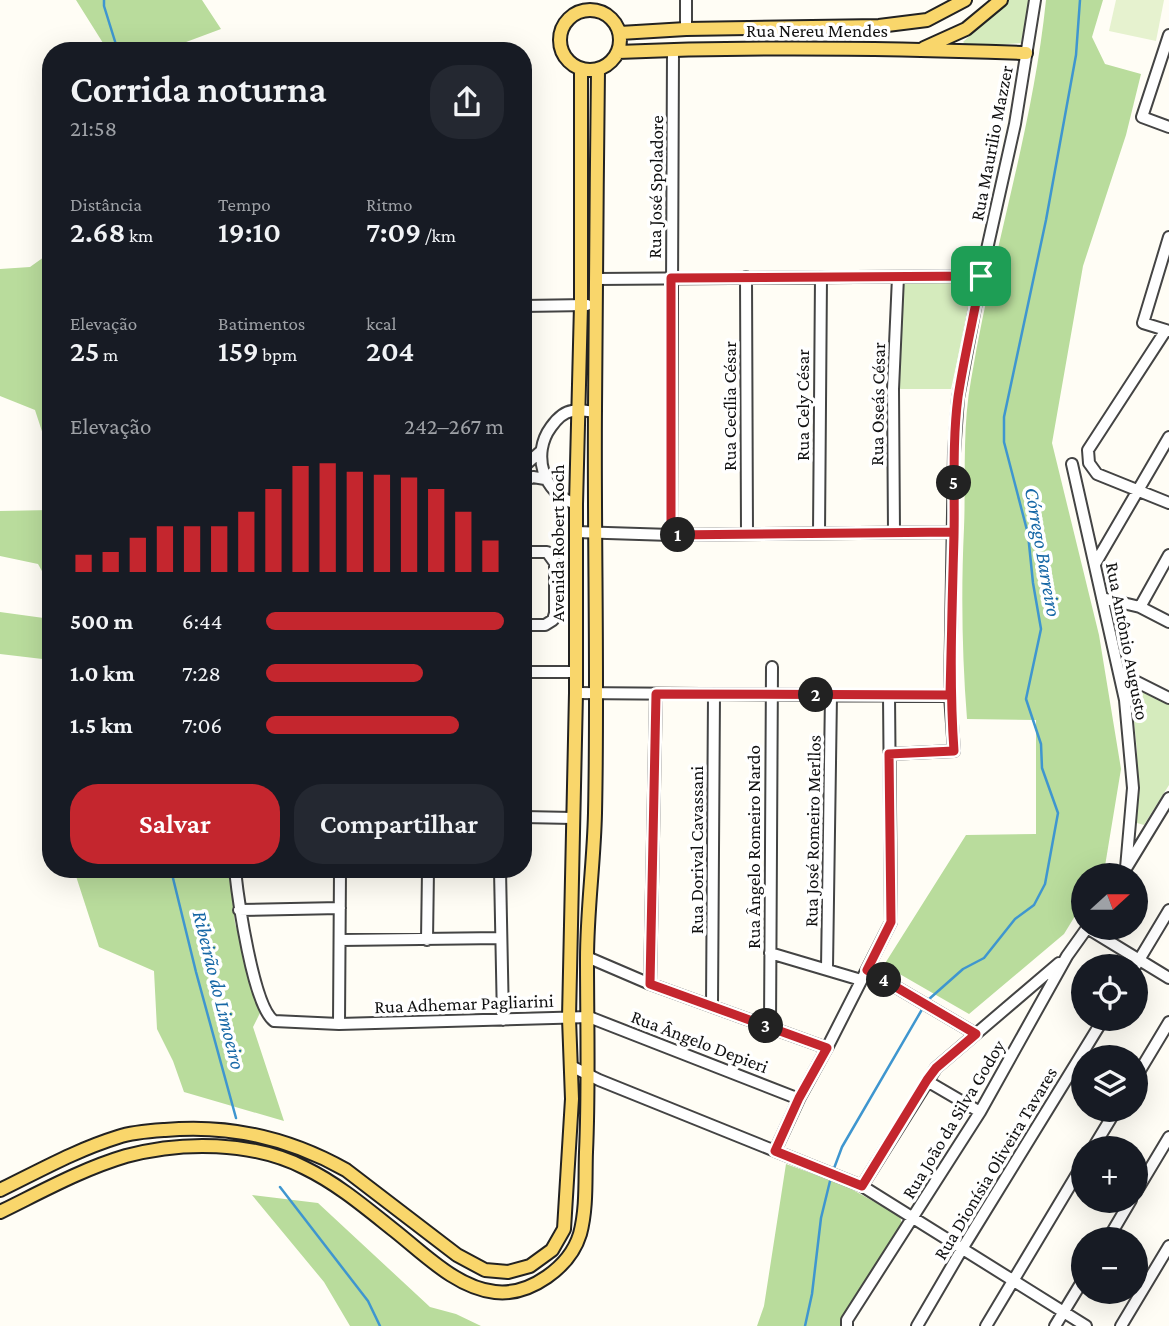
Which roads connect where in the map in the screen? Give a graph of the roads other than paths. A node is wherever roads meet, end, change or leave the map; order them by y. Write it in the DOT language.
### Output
graph roads {
  1 [pos="685,0"];
  2 [pos="965,0"];
  3 [pos="1001,0"];
  4 [pos="1035,0"];
  5 [pos="580,5"];
  6 [pos="598,5"];
  7 [pos="733,28"];
  8 [pos="686,29"];
  9 [pos="620,33"];
  10 [pos="1169,35"];
  11 [pos="920,49"];
  12 [pos="673,50"];
  13 [pos="719,50"];
  14 [pos="618,52"];
  15 [pos="1026,53"];
  16 [pos="580,69"];
  17 [pos="598,70"];
  18 [pos="1169,127"];
  19 [pos="1169,237"];
  20 [pos="981,276"];
  21 [pos="746,277"];
  22 [pos="821,277"];
  23 [pos="898,277"];
  24 [pos="671,278"];
  25 [pos="597,279"];
  26 [pos="581,305"];
  27 [pos="532,306"];
  28 [pos="596,306"];
  29 [pos="1168,330"];
  30 [pos="578,410"];
  31 [pos="594,412"];
  32 [pos="1169,437"];
  33 [pos="540,452"];
  34 [pos="532,460"];
  35 [pos="1072,464"];
  36 [pos="532,478"];
  37 [pos="545,479"];
  38 [pos="1137,490"];
  39 [pos="1169,503"];
  40 [pos="576,504"];
  41 [pos="576,532"];
  42 [pos="894,532"];
  43 [pos="954,532"];
  44 [pos="819,533"];
  45 [pos="596,534"];
  46 [pos="747,534"];
  47 [pos="671,535"];
  48 [pos="532,552"];
  49 [pos="1169,555"];
  50 [pos="1095,564"];
  51 [pos="1102,598"];
  52 [pos="1140,607"];
  53 [pos="1169,622"];
  54 [pos="532,625"];
  55 [pos="772,667"];
  56 [pos="532,672"];
  57 [pos="576,672"];
  58 [pos="1119,673"];
  59 [pos="576,693"];
  60 [pos="596,693"];
  61 [pos="656,694"];
  62 [pos="714,694"];
  63 [pos="771,695"];
  64 [pos="831,695"];
  65 [pos="889,695"];
  66 [pos="950,695"];
  67 [pos="1169,698"];
  68 [pos="889,754"];
  69 [pos="1169,798"];
  70 [pos="532,817"];
  71 [pos="573,818"];
  72 [pos="1125,863"];
  73 [pos="1129,863"];
  74 [pos="236,878"];
  75 [pos="340,878"];
  76 [pos="428,878"];
  77 [pos="500,878"];
  78 [pos="340,908"];
  79 [pos="239,910"];
  80 [pos="1169,911"];
  81 [pos="501,938"];
  82 [pos="340,940"];
  83 [pos="427,940"];
  84 [pos="1078,940"];
  85 [pos="1104,940"];
  86 [pos="770,953"];
  87 [pos="1125,954"];
  88 [pos="1143,954"];
  89 [pos="1067,956"];
  90 [pos="587,957"];
  91 [pos="827,968"];
  92 [pos="1148,968"];
  93 [pos="864,975"];
  94 [pos="1169,978"];
  95 [pos="650,984"];
  96 [pos="712,1006"];
  97 [pos="569,1017"];
  98 [pos="589,1017"];
  99 [pos="503,1020"];
  100 [pos="1169,1023"];
  101 [pos="339,1024"];
  102 [pos="770,1027"];
  103 [pos="1096,1031"];
  104 [pos="976,1034"];
  105 [pos="827,1048"];
  106 [pos="1148,1057"];
  107 [pos="571,1066"];
  108 [pos="589,1074"];
  109 [pos="927,1080"];
  110 [pos="799,1098"];
  111 [pos="980,1112"];
  112 [pos="1169,1137"];
  113 [pos="775,1151"];
  114 [pos="1148,1172"];
  115 [pos="1071,1184"];
  116 [pos="862,1186"];
  117 [pos="0,1191"];
  118 [pos="0,1212"];
  119 [pos="913,1219"];
  120 [pos="1169,1246"];
  121 [pos="962,1249"];
  122 [pos="1013,1280"];
  123 [pos="1071,1300"];
  124 [pos="1064,1312"];
  125 [pos="847,1326"];
  126 [pos="917,1326"];
  127 [pos="986,1326"];
  128 [pos="1055,1326"];
  129 [pos="1086,1326"];
  130 [pos="1121,1326"];
  1 -- 8 [label="street"];
  2 -- 7 [label="main road, Rua Nereu Mendes"];
  3 -- 11 [label="main road, Rua Nereu Mendes"];
  4 -- 15 [label="street, Rua Maurilio Mazzer"];
  5 -- 6 [label="main road"];
  5 -- 16 [label="main road"];
  6 -- 9 [label="main road"];
  7 -- 8 [label="main road, Rua Nereu Mendes"];
  7 -- 13 [label="main road"];
  8 -- 9 [label="main road, Rua Nereu Mendes"];
  9 -- 14 [label="main road"];
  10 -- 18 [label="street"];
  11 -- 13 [label="main road, Rua Nereu Mendes"];
  11 -- 15 [label="main road"];
  12 -- 13 [label="main road, Rua Nereu Mendes"];
  12 -- 14 [label="main road, Rua Nereu Mendes"];
  12 -- 24 [label="street, Rua José Spoladore"];
  14 -- 17 [label="main road"];
  15 -- 20 [label="street, Rua Maurilio Mazzer"];
  16 -- 17 [label="main road"];
  16 -- 26 [label="main road, Avenida Robert Koch"];
  17 -- 25 [label="main road, Avenida Robert Koch"];
  19 -- 29 [label="street"];
  20 -- 23 [label="street"];
  20 -- 43 [label="street, Rua Maurilio Mazzer"];
  21 -- 22 [label="street"];
  21 -- 24 [label="street"];
  21 -- 46 [label="street, Rua Cecília César"];
  22 -- 23 [label="street"];
  22 -- 44 [label="street, Rua Cely César"];
  23 -- 42 [label="street, Rua Oseás César"];
  24 -- 25 [label="street"];
  24 -- 47 [label="street, Rua José Spoladore"];
  25 -- 28 [label="main road, Avenida Robert Koch"];
  26 -- 27 [label="street"];
  26 -- 28 [label="street"];
  26 -- 30 [label="main road, Avenida Robert Koch"];
  28 -- 31 [label="main road, Avenida Robert Koch"];
  29 -- 38 [label="street"];
  30 -- 31 [label="street"];
  30 -- 33 [label="street"];
  30 -- 40 [label="main road, Avenida Robert Koch"];
  31 -- 45 [label="main road, Avenida Robert Koch"];
  32 -- 38 [label="street"];
  33 -- 34 [label="street"];
  33 -- 37 [label="street"];
  35 -- 50 [label="street, Rua Antônio Augusto"];
  36 -- 37 [label="street"];
  37 -- 40 [label="street"];
  38 -- 39 [label="street"];
  38 -- 50 [label="street"];
  40 -- 41 [label="main road, Avenida Robert Koch"];
  41 -- 45 [label="street"];
  41 -- 57 [label="main road, Avenida Robert Koch"];
  42 -- 43 [label="street"];
  42 -- 44 [label="street"];
  43 -- 66 [label="street, Rua Maurilio Mazzer"];
  44 -- 46 [label="street"];
  45 -- 47 [label="street"];
  45 -- 60 [label="main road, Avenida Robert Koch"];
  46 -- 47 [label="street"];
  48 -- 54 [label="street"];
  49 -- 52 [label="street"];
  50 -- 51 [label="street, Rua Antônio Augusto"];
  51 -- 52 [label="street"];
  51 -- 58 [label="street, Rua Antônio Augusto"];
  52 -- 53 [label="street"];
  55 -- 63 [label="street, Rua Ângelo Romeiro Nardo"];
  56 -- 57 [label="street"];
  57 -- 59 [label="main road, Avenida Robert Koch"];
  58 -- 67 [label="street"];
  58 -- 72 [label="street, Rua Antônio Augusto"];
  59 -- 60 [label="street"];
  59 -- 71 [label="main road, Avenida Robert Koch"];
  60 -- 61 [label="street"];
  60 -- 90 [label="main road, Avenida Robert Koch"];
  61 -- 62 [label="street"];
  61 -- 95 [label="street"];
  62 -- 63 [label="street"];
  62 -- 96 [label="street, Rua Dorival Cavassani"];
  63 -- 64 [label="street"];
  63 -- 86 [label="street, Rua Ângelo Romeiro Nardo"];
  64 -- 65 [label="street"];
  64 -- 91 [label="street, Rua José Romeiro Merllos"];
  65 -- 66 [label="street"];
  65 -- 68 [label="street"];
  66 -- 68 [label="street, Rua Maurilio Mazzer"];
  68 -- 93 [label="street"];
  69 -- 73 [label="street"];
  70 -- 71 [label="street"];
  71 -- 97 [label="main road, Avenida Robert Koch"];
  74 -- 79 [label="street"];
  75 -- 78 [label="street"];
  76 -- 83 [label="street"];
  77 -- 81 [label="street"];
  78 -- 79 [label="street"];
  78 -- 82 [label="street"];
  79 -- 101 [label="street, Rua Adhemar Pagliarini"];
  80 -- 88 [label="street"];
  81 -- 83 [label="street"];
  81 -- 99 [label="street"];
  82 -- 83 [label="street"];
  82 -- 101 [label="street"];
  84 -- 89 [label="street, Rua João da Silva Godoy"];
  85 -- 87 [label="street"];
  86 -- 91 [label="street"];
  86 -- 102 [label="street, Rua Ângelo Romeiro Nardo"];
  89 -- 104 [label="street"];
  89 -- 111 [label="street, Rua João da Silva Godoy"];
  90 -- 95 [label="street"];
  90 -- 98 [label="main road, Avenida Robert Koch"];
  91 -- 93 [label="street"];
  92 -- 94 [label="street"];
  93 -- 104 [label="street"];
  93 -- 105 [label="street"];
  95 -- 96 [label="street"];
  96 -- 102 [label="street"];
  97 -- 98 [label="street, Rua Adhemar Pagliarini"];
  97 -- 99 [label="street, Rua Adhemar Pagliarini"];
  97 -- 107 [label="main road, Avenida Robert Koch"];
  98 -- 108 [label="main road, Avenida Robert Koch"];
  98 -- 110 [label="street, Rua Ângelo Depieri"];
  99 -- 101 [label="street, Rua Adhemar Pagliarini"];
  100 -- 106 [label="street"];
  102 -- 105 [label="street"];
  103 -- 121 [label="street, Rua Dionísia Oliveira Tavares"];
  104 -- 109 [label="street"];
  105 -- 110 [label="street"];
  107 -- 108 [label="street"];
  107 -- 117 [label="main road, Avenida Robert Koch"];
  108 -- 113 [label="street"];
  108 -- 118 [label="main road, Avenida Robert Koch"];
  109 -- 111 [label="street"];
  109 -- 116 [label="street"];
  110 -- 113 [label="street"];
  111 -- 119 [label="street, Rua João da Silva Godoy"];
  112 -- 114 [label="street"];
  113 -- 116 [label="street"];
  115 -- 122 [label="street"];
  116 -- 119 [label="street"];
  119 -- 121 [label="street"];
  119 -- 125 [label="street, Rua João da Silva Godoy"];
  120 -- 130 [label="street"];
  121 -- 122 [label="street"];
  121 -- 126 [label="street, Rua Dionísia Oliveira Tavares"];
  122 -- 124 [label="street"];
  122 -- 127 [label="street"];
  123 -- 124 [label="street"];
  124 -- 128 [label="street"];
  124 -- 129 [label="street"];
}
